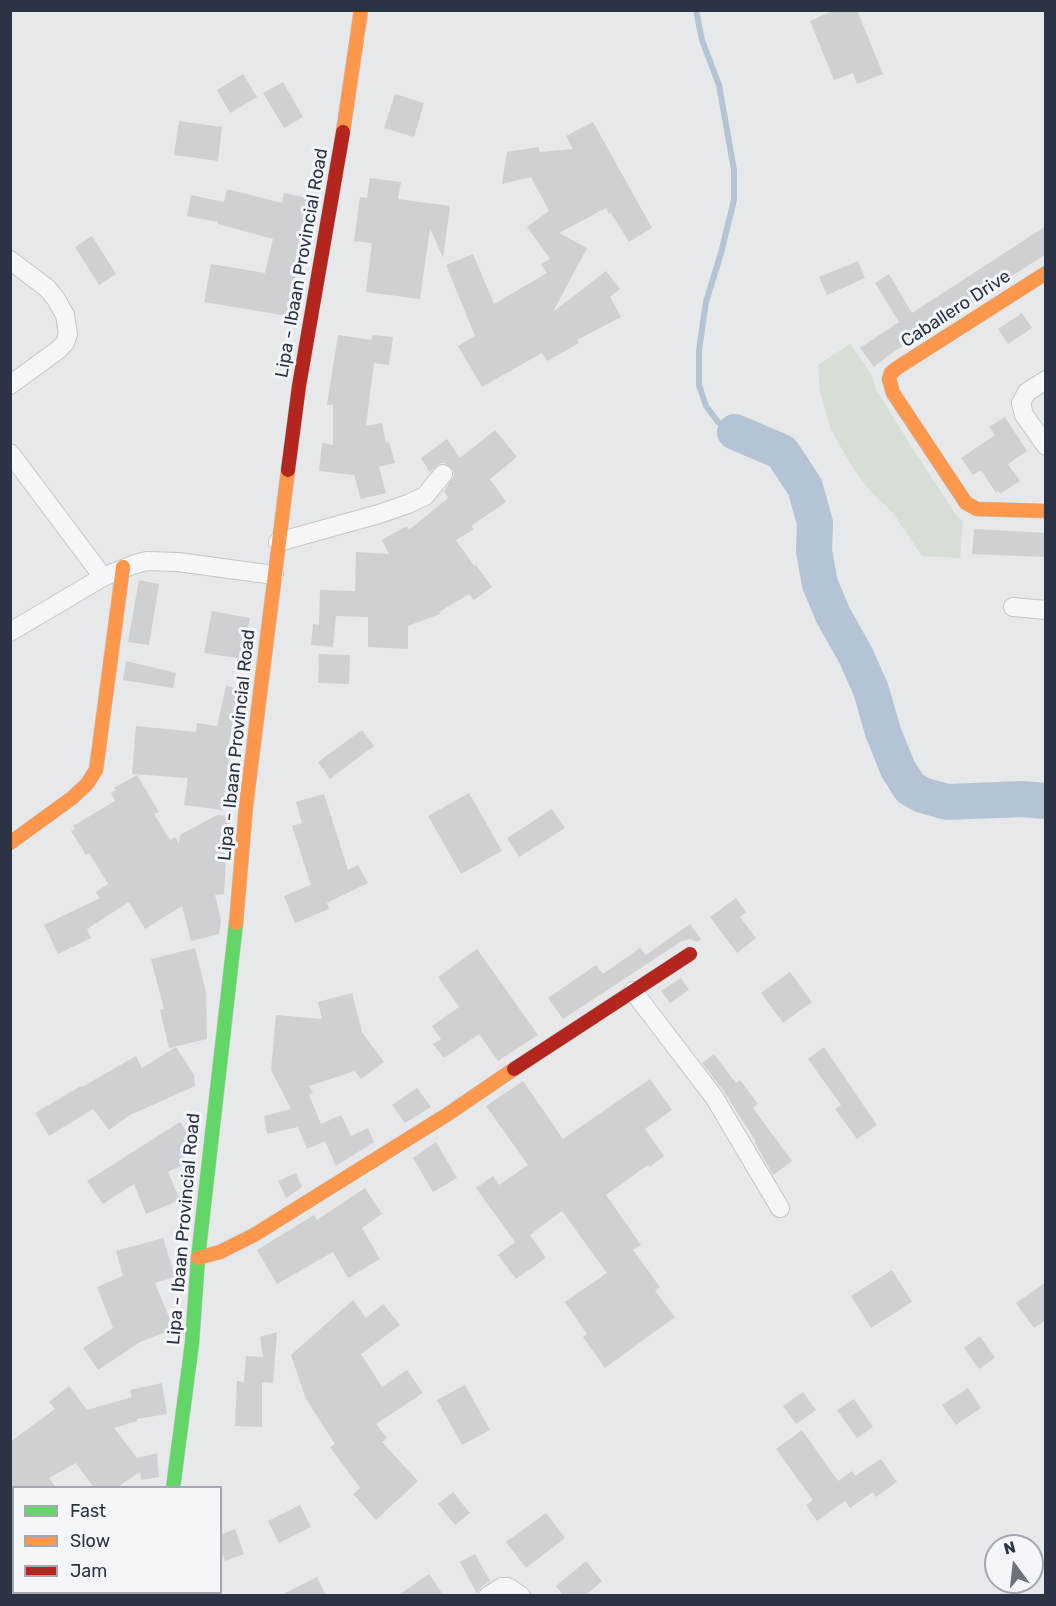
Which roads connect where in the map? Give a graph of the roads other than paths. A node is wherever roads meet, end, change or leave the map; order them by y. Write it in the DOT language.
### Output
graph roads {
  1 [pos="361,10"];
  2 [pos="10,260"];
  3 [pos="1046,273"];
  4 [pos="1046,380"];
  5 [pos="10,385"];
  6 [pos="1046,446"];
  7 [pos="10,453"];
  8 [pos="443,474"];
  9 [pos="1046,511"];
  10 [pos="278,542"];
  11 [pos="123,567"];
  12 [pos="274,575"];
  13 [pos="103,577"];
  14 [pos="1013,608"];
  15 [pos="1046,610"];
  16 [pos="10,632"];
  17 [pos="10,843"];
  18 [pos="690,954"];
  19 [pos="633,991"];
  20 [pos="780,1208"];
  21 [pos="198,1258"];
  22 [pos="173,1486"];
  23 [pos="488,1596"];
  24 [pos="521,1596"];
  1 -- 10 [label="main road, Lipa - Ibaan Provincial Road"];
  2 -- 5 [label="street"];
  3 -- 9 [label="main road, Caballero Drive"];
  4 -- 6 [label="street"];
  7 -- 13 [label="street"];
  8 -- 10 [label="street"];
  10 -- 12 [label="main road, Lipa - Ibaan Provincial Road"];
  11 -- 12 [label="street"];
  11 -- 13 [label="street"];
  11 -- 17 [label="main road"];
  12 -- 21 [label="main road, Lipa - Ibaan Provincial Road"];
  13 -- 16 [label="street"];
  14 -- 15 [label="street"];
  18 -- 19 [label="main road"];
  19 -- 20 [label="street"];
  19 -- 21 [label="main road"];
  21 -- 22 [label="main road, Lipa - Ibaan Provincial Road"];
  23 -- 24 [label="street"];
}
